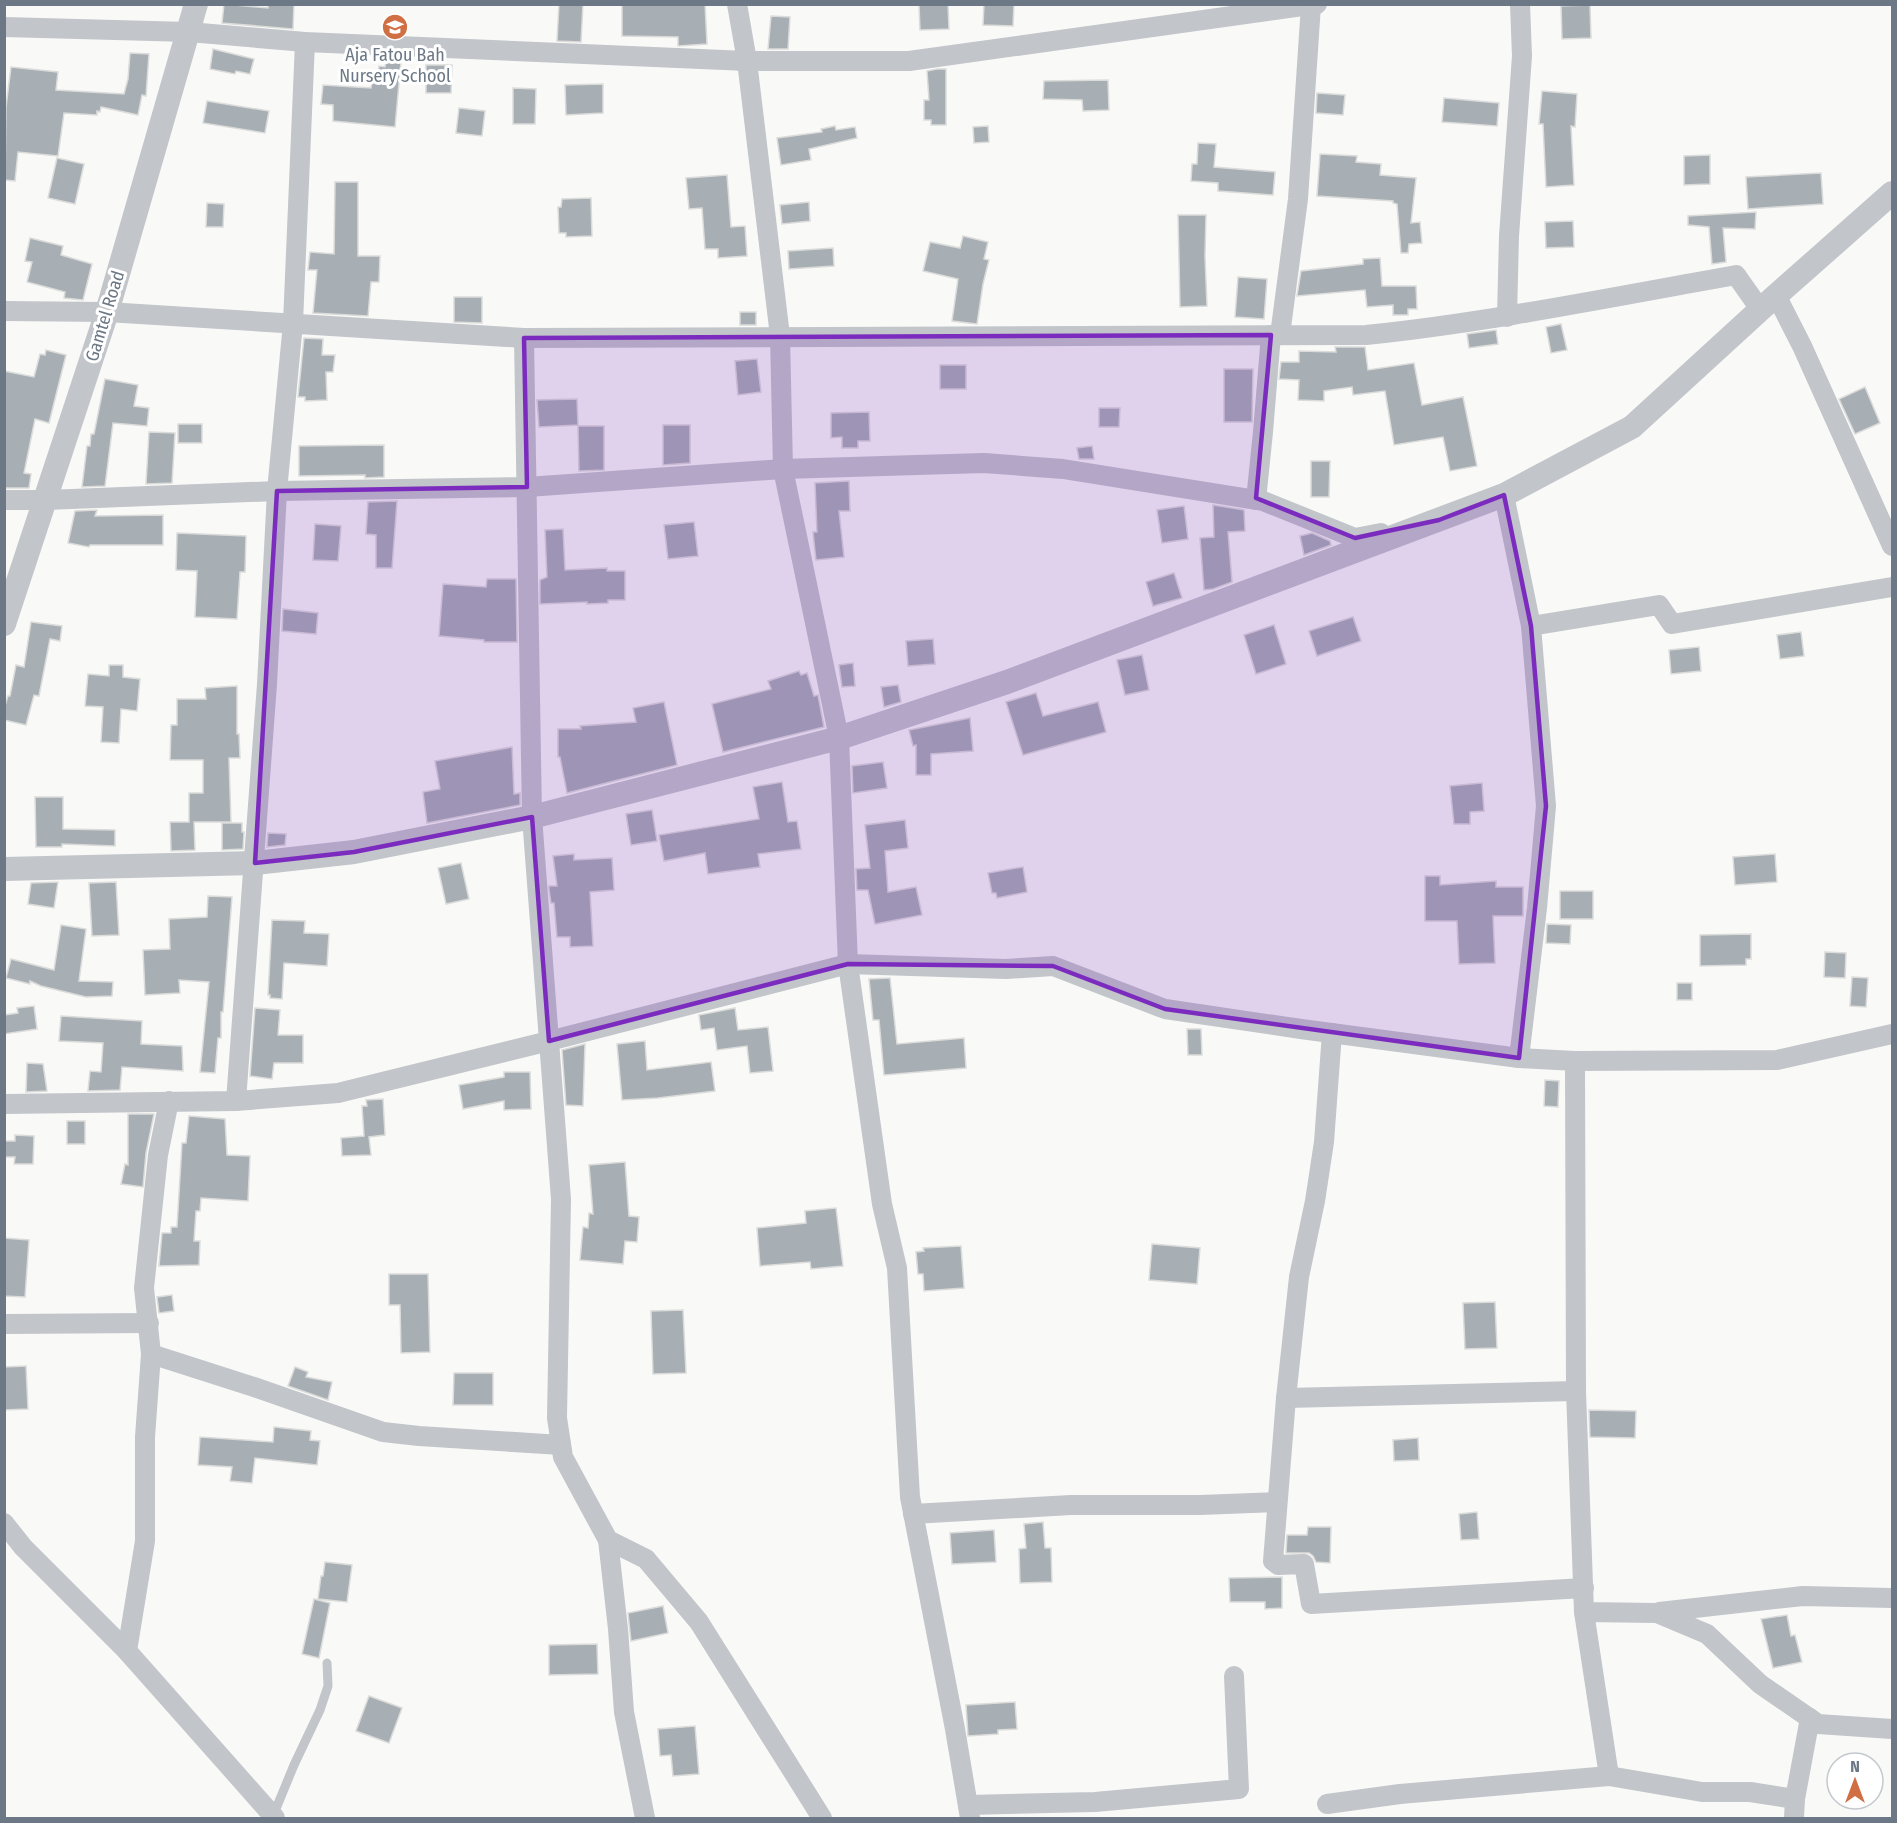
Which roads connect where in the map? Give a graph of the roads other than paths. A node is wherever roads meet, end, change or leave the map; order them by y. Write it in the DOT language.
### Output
graph roads {
  1 [pos="196,4"];
  2 [pos="738,4"];
  3 [pos="1520,4"];
  4 [pos="1314,5"];
  5 [pos="4,27"];
  6 [pos="189,32"];
  7 [pos="305,42"];
  8 [pos="747,61"];
  9 [pos="1893,193"];
  10 [pos="1769,301"];
  11 [pos="4,311"];
  12 [pos="107,312"];
  13 [pos="1507,317"];
  14 [pos="293,324"];
  15 [pos="1275,335"];
  16 [pos="780,336"];
  17 [pos="524,338"];
  18 [pos="783,469"];
  19 [pos="527,487"];
  20 [pos="277,491"];
  21 [pos="1504,495"];
  22 [pos="4,500"];
  23 [pos="46,500"];
  24 [pos="1256,500"];
  25 [pos="1439,520"];
  26 [pos="1893,546"];
  27 [pos="1893,587"];
  28 [pos="4,624"];
  29 [pos="1531,626"];
  30 [pos="839,738"];
  31 [pos="532,817"];
  32 [pos="255,863"];
  33 [pos="4,870"];
  34 [pos="848,964"];
  35 [pos="1332,1033"];
  36 [pos="1893,1034"];
  37 [pos="549,1041"];
  38 [pos="1519,1058"];
  39 [pos="1575,1060"];
  40 [pos="169,1101"];
  41 [pos="236,1101"];
  42 [pos="4,1104"];
  43 [pos="149,1323"];
  44 [pos="4,1324"];
  45 [pos="151,1354"];
  46 [pos="1576,1391"];
  47 [pos="1287,1398"];
  48 [pos="561,1445"];
  49 [pos="1277,1502"];
  50 [pos="913,1514"];
  51 [pos="4,1523"];
  52 [pos="608,1540"];
  53 [pos="1584,1588"];
  54 [pos="1893,1598"];
  55 [pos="1584,1612"];
  56 [pos="1657,1613"];
  57 [pos="127,1650"];
  58 [pos="327,1663"];
  59 [pos="1234,1676"];
  60 [pos="1810,1718"];
  61 [pos="1893,1729"];
  62 [pos="1609,1776"];
  63 [pos="1327,1804"];
  64 [pos="1795,1809"];
  65 [pos="969,1812"];
  66 [pos="274,1818"];
  67 [pos="645,1818"];
  68 [pos="822,1818"];
  1 -- 6 [label="street, Gamtel Road"];
  2 -- 8 [label="street"];
  3 -- 13 [label="street"];
  4 -- 8 [label="street"];
  4 -- 15 [label="street"];
  5 -- 6 [label="street"];
  6 -- 7 [label="street"];
  6 -- 12 [label="street, Gamtel Road"];
  7 -- 8 [label="street"];
  7 -- 14 [label="street"];
  8 -- 16 [label="street"];
  9 -- 10 [label="street"];
  10 -- 13 [label="street"];
  10 -- 21 [label="street"];
  10 -- 26 [label="street"];
  11 -- 12 [label="street"];
  12 -- 14 [label="street"];
  12 -- 23 [label="street, Gamtel Road"];
  13 -- 15 [label="street"];
  14 -- 17 [label="street"];
  14 -- 20 [label="street"];
  15 -- 16 [label="street"];
  15 -- 24 [label="street"];
  16 -- 17 [label="street"];
  16 -- 18 [label="street"];
  17 -- 19 [label="street"];
  18 -- 19 [label="street"];
  18 -- 24 [label="street"];
  18 -- 30 [label="street"];
  19 -- 20 [label="street"];
  19 -- 31 [label="street"];
  20 -- 23 [label="street"];
  20 -- 32 [label="street"];
  21 -- 25 [label="street"];
  21 -- 29 [label="street"];
  22 -- 23 [label="street"];
  23 -- 28 [label="street, Gamtel Road"];
  24 -- 25 [label="street"];
  25 -- 30 [label="street"];
  27 -- 29 [label="street"];
  29 -- 38 [label="street"];
  30 -- 31 [label="street"];
  30 -- 34 [label="street"];
  31 -- 32 [label="street"];
  31 -- 37 [label="street"];
  32 -- 33 [label="street"];
  32 -- 41 [label="street"];
  34 -- 35 [label="street"];
  34 -- 37 [label="street"];
  34 -- 50 [label="street"];
  35 -- 38 [label="street"];
  35 -- 47 [label="street"];
  36 -- 39 [label="street"];
  37 -- 41 [label="street"];
  37 -- 48 [label="street"];
  38 -- 39 [label="street"];
  39 -- 46 [label="street"];
  40 -- 41 [label="street"];
  40 -- 42 [label="street"];
  40 -- 43 [label="street"];
  43 -- 44 [label="street"];
  43 -- 45 [label="street"];
  45 -- 48 [label="street"];
  45 -- 57 [label="street"];
  46 -- 47 [label="street"];
  46 -- 53 [label="street"];
  47 -- 49 [label="street"];
  48 -- 52 [label="street"];
  49 -- 50 [label="street"];
  49 -- 53 [label="street"];
  50 -- 65 [label="street"];
  51 -- 57 [label="street"];
  52 -- 67 [label="street"];
  52 -- 68 [label="street"];
  53 -- 55 [label="street"];
  54 -- 56 [label="street"];
  55 -- 56 [label="street"];
  55 -- 62 [label="street"];
  56 -- 60 [label="street"];
  57 -- 66 [label="street"];
  58 -- 66 [label="lane"];
  59 -- 65 [label="street"];
  60 -- 61 [label="street"];
  60 -- 64 [label="street"];
  62 -- 63 [label="street"];
  62 -- 64 [label="street"];
}
